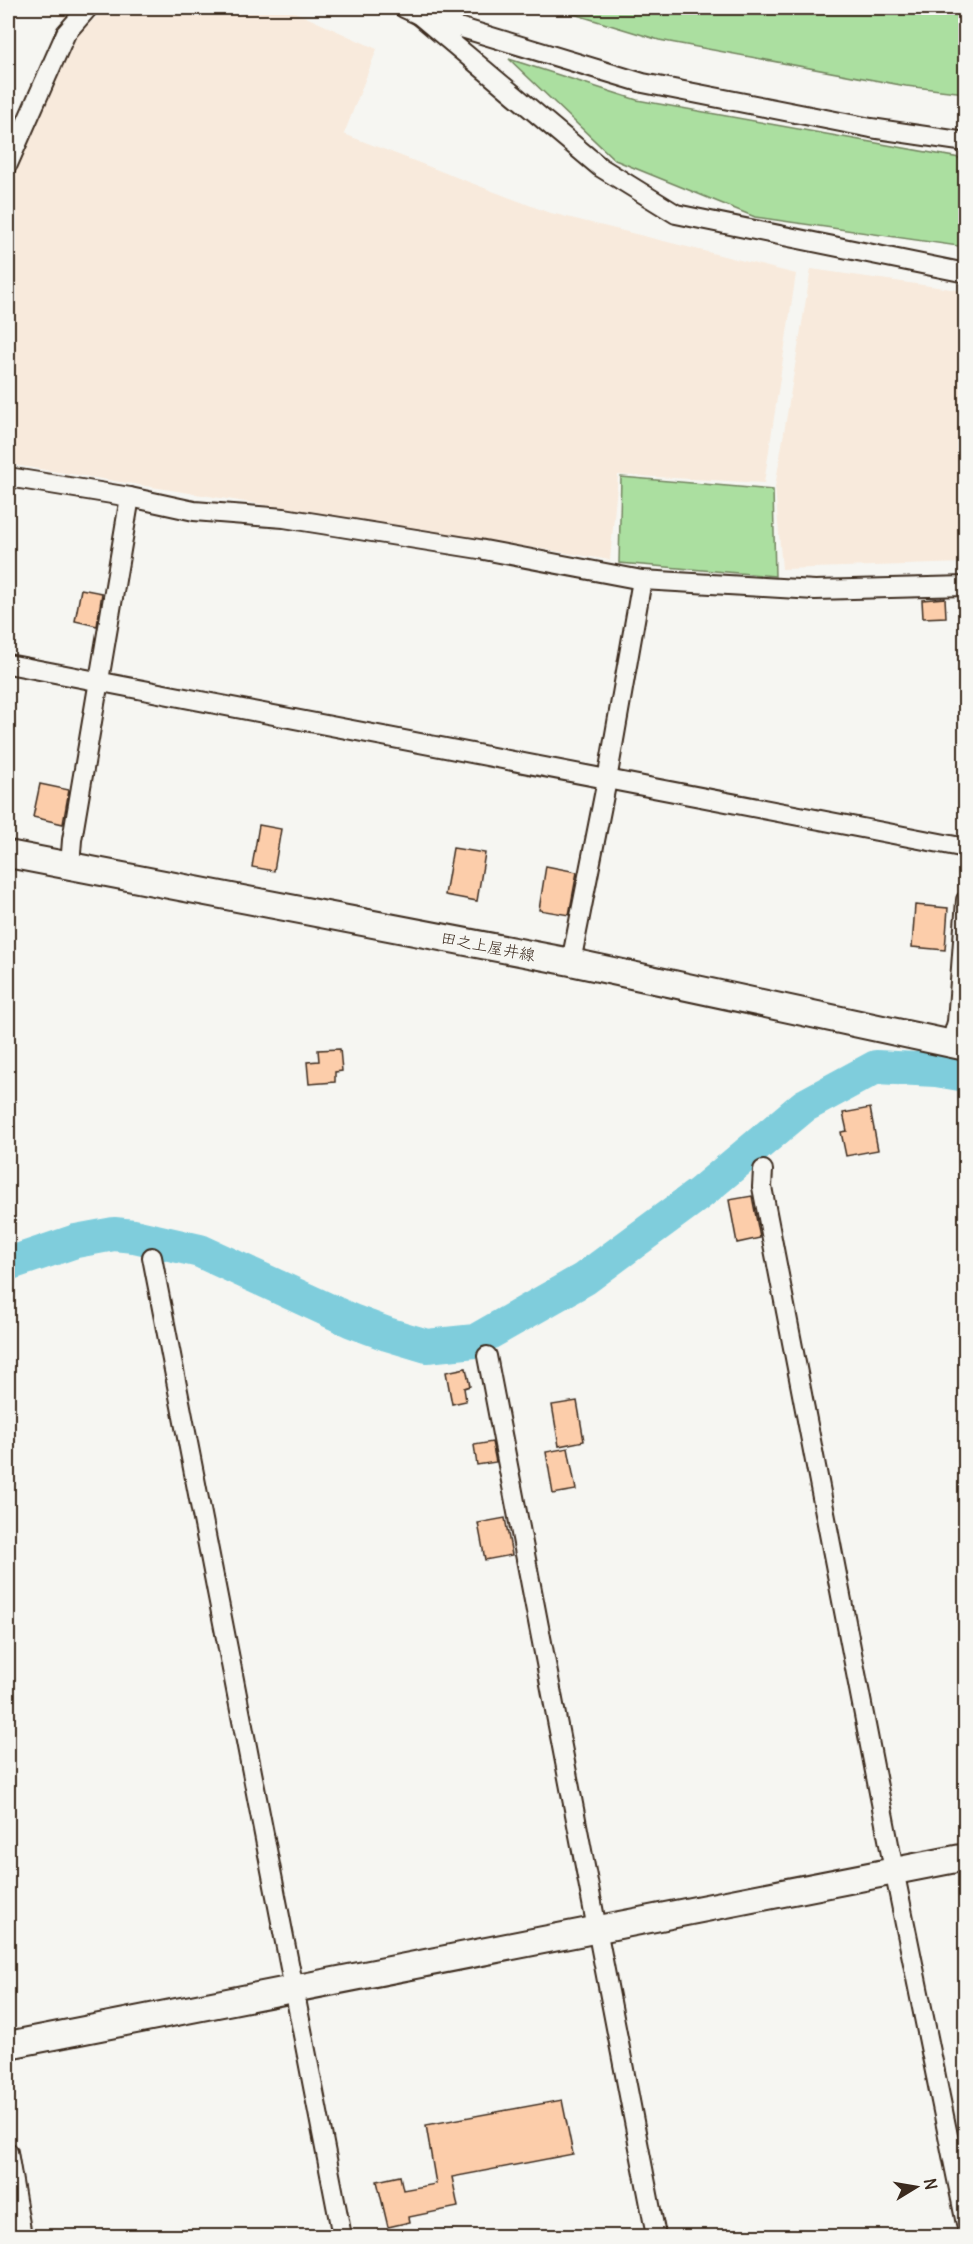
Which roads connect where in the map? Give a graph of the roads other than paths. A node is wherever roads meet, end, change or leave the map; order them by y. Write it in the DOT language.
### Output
graph roads {
  1 [pos="87,8"];
  2 [pos="411,11"];
  3 [pos="966,142"];
  4 [pos="8,164"];
  5 [pos="966,273"];
  6 [pos="8,477"];
  7 [pos="130,497"];
  8 [pos="642,580"];
  9 [pos="966,586"];
  10 [pos="8,664"];
  11 [pos="100,681"];
  12 [pos="607,780"];
  13 [pos="966,848"];
  14 [pos="8,854"];
  15 [pos="70,866"];
  16 [pos="966,900"];
  17 [pos="571,962"];
  18 [pos="958,1045"];
  19 [pos="763,1170"];
  20 [pos="152,1257"];
  21 [pos="487,1356"];
  22 [pos="966,1857"];
  23 [pos="894,1870"];
  24 [pos="597,1931"];
  25 [pos="294,1990"];
  26 [pos="8,2045"];
  27 [pos="8,2152"];
  28 [pos="966,2224"];
  29 [pos="22,2236"];
  30 [pos="342,2236"];
  31 [pos="656,2236"];
  1 -- 4 [label="street"];
  2 -- 3 [label="street"];
  2 -- 5 [label="street"];
  6 -- 7 [label="street"];
  7 -- 8 [label="street"];
  7 -- 11 [label="street"];
  8 -- 9 [label="street"];
  8 -- 12 [label="street"];
  10 -- 11 [label="street"];
  11 -- 12 [label="street"];
  11 -- 15 [label="street"];
  12 -- 13 [label="street"];
  12 -- 17 [label="street"];
  14 -- 15 [label="street, 田之上屋井線"];
  15 -- 17 [label="street, 田之上屋井線"];
  16 -- 18 [label="street"];
  17 -- 18 [label="street, 田之上屋井線"];
  19 -- 23 [label="street"];
  20 -- 25 [label="street"];
  21 -- 24 [label="street"];
  22 -- 23 [label="street"];
  23 -- 24 [label="street"];
  23 -- 28 [label="street"];
  24 -- 25 [label="street"];
  24 -- 31 [label="street"];
  25 -- 26 [label="street"];
  25 -- 30 [label="street"];
  27 -- 29 [label="street"];
}
